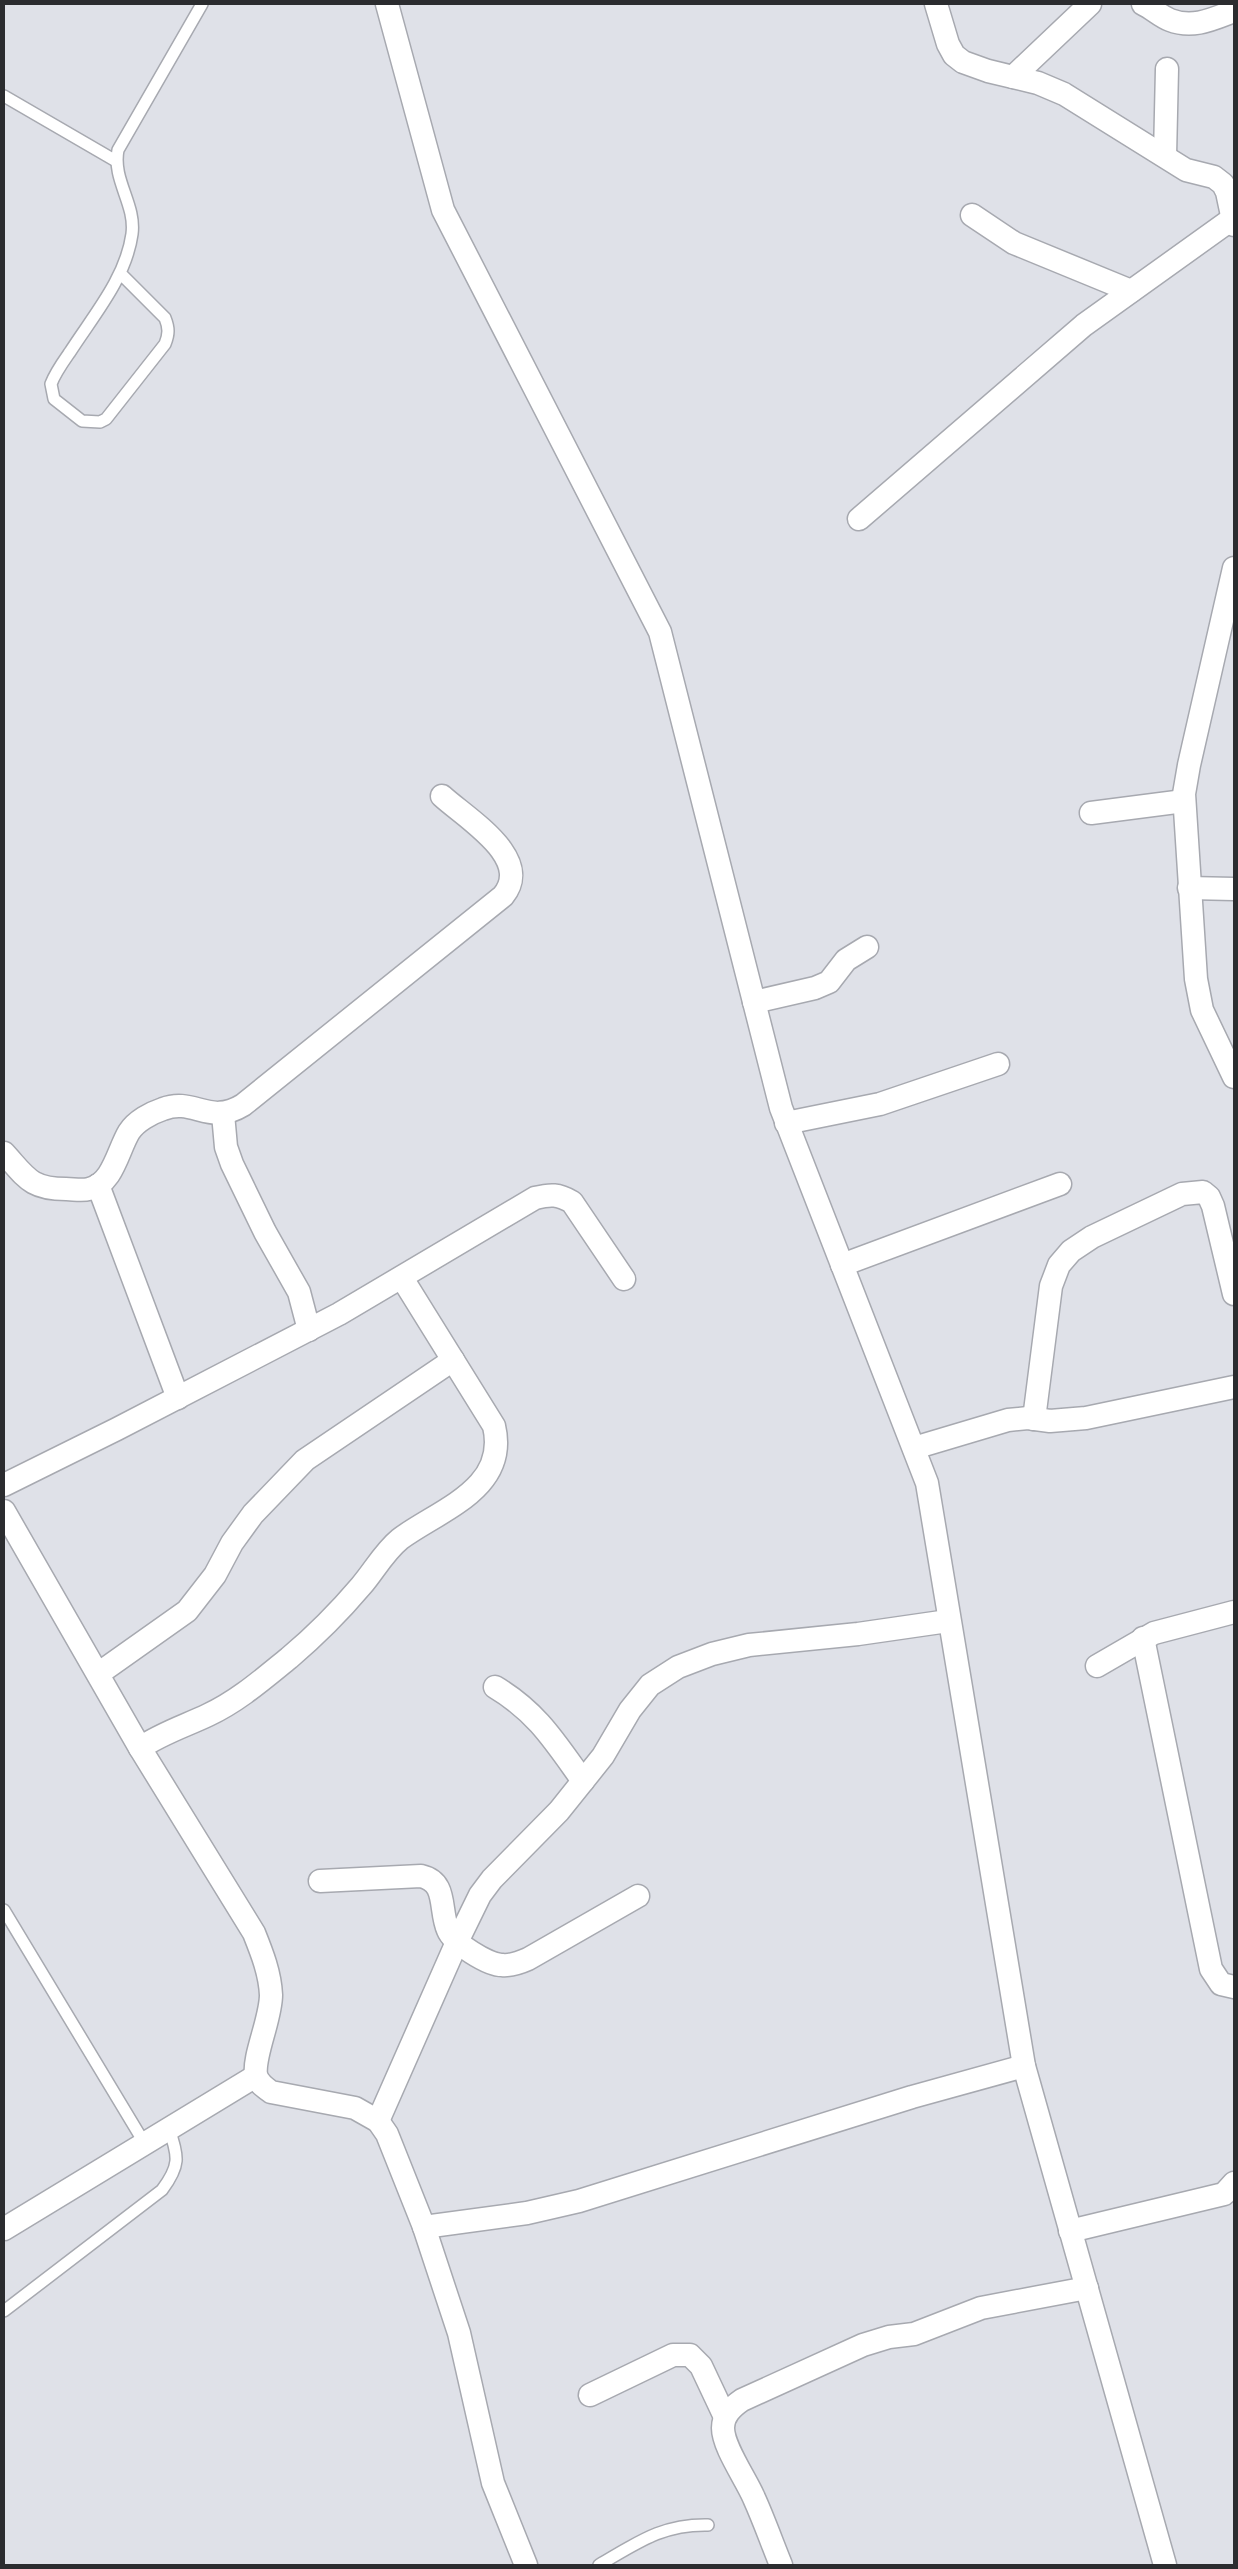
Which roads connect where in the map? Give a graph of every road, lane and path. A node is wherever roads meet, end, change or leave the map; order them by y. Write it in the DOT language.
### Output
graph roads {
  1 [pos="202,4"];
  2 [pos="387,4"];
  3 [pos="936,4"];
  4 [pos="1090,4"];
  5 [pos="1143,4"];
  6 [pos="1234,11"];
  7 [pos="1167,69"];
  8 [pos="1013,77"];
  9 [pos="4,96"];
  10 [pos="1165,156"];
  11 [pos="116,162"];
  12 [pos="972,215"];
  13 [pos="1233,222"];
  14 [pos="120,272"];
  15 [pos="1131,291"];
  16 [pos="859,519"];
  17 [pos="1233,581"];
  18 [pos="442,796"];
  19 [pos="1184,801"];
  20 [pos="1091,814"];
  21 [pos="1189,888"];
  22 [pos="1234,889"];
  23 [pos="867,947"];
  24 [pos="754,1002"];
  25 [pos="998,1064"];
  26 [pos="1234,1077"];
  27 [pos="223,1114"];
  28 [pos="786,1123"];
  29 [pos="4,1153"];
  30 [pos="1060,1184"];
  31 [pos="98,1185"];
  32 [pos="842,1265"];
  33 [pos="402,1278"];
  34 [pos="624,1279"];
  35 [pos="1234,1294"];
  36 [pos="309,1330"];
  37 [pos="453,1360"];
  38 [pos="1234,1387"];
  39 [pos="178,1398"];
  40 [pos="1034,1419"];
  41 [pos="914,1448"];
  42 [pos="4,1485"];
  43 [pos="4,1511"];
  44 [pos="1234,1612"];
  45 [pos="948,1621"];
  46 [pos="1143,1638"];
  47 [pos="1097,1666"];
  48 [pos="98,1674"];
  49 [pos="495,1687"];
  50 [pos="140,1748"];
  51 [pos="583,1781"];
  52 [pos="320,1881"];
  53 [pos="638,1896"];
  54 [pos="4,1910"];
  55 [pos="457,1942"];
  56 [pos="1234,1987"];
  57 [pos="1024,2066"];
  58 [pos="256,2076"];
  59 [pos="378,2121"];
  60 [pos="169,2129"];
  61 [pos="145,2144"];
  62 [pos="1231,2189"];
  63 [pos="424,2226"];
  64 [pos="4,2229"];
  65 [pos="1070,2231"];
  66 [pos="1087,2288"];
  67 [pos="4,2312"];
  68 [pos="590,2395"];
  69 [pos="725,2417"];
  70 [pos="708,2525"];
  71 [pos="526,2565"];
  72 [pos="599,2565"];
  73 [pos="782,2565"];
  74 [pos="1165,2565"];
  1 -- 11 [label="lane"];
  2 -- 24 [label="street"];
  3 -- 8 [label="street"];
  4 -- 8 [label="street"];
  5 -- 6 [label="street"];
  7 -- 10 [label="street"];
  8 -- 10 [label="street"];
  9 -- 11 [label="lane"];
  10 -- 13 [label="street"];
  11 -- 14 [label="lane"];
  12 -- 15 [label="street"];
  13 -- 15 [label="street"];
  14 -- 14 [label="lane"];
  15 -- 16 [label="street"];
  17 -- 19 [label="street"];
  18 -- 27 [label="street"];
  19 -- 20 [label="street"];
  19 -- 21 [label="street"];
  21 -- 22 [label="street"];
  21 -- 26 [label="street"];
  23 -- 24 [label="street"];
  24 -- 28 [label="street"];
  25 -- 28 [label="street"];
  27 -- 31 [label="street"];
  27 -- 36 [label="street"];
  28 -- 32 [label="street"];
  29 -- 31 [label="street"];
  30 -- 32 [label="street"];
  31 -- 39 [label="street"];
  32 -- 41 [label="street"];
  33 -- 34 [label="street"];
  33 -- 36 [label="street"];
  33 -- 37 [label="street"];
  35 -- 40 [label="street"];
  36 -- 39 [label="street"];
  37 -- 48 [label="street"];
  37 -- 50 [label="street"];
  38 -- 40 [label="street"];
  39 -- 42 [label="street"];
  40 -- 41 [label="street"];
  41 -- 45 [label="street"];
  43 -- 48 [label="street"];
  44 -- 46 [label="street"];
  45 -- 51 [label="street"];
  45 -- 57 [label="street"];
  46 -- 47 [label="street"];
  46 -- 56 [label="street"];
  48 -- 50 [label="street"];
  49 -- 51 [label="street"];
  50 -- 58 [label="street"];
  51 -- 55 [label="street"];
  52 -- 55 [label="street"];
  53 -- 55 [label="street"];
  54 -- 61 [label="lane"];
  55 -- 59 [label="street"];
  57 -- 63 [label="street"];
  57 -- 65 [label="street"];
  58 -- 59 [label="street"];
  58 -- 60 [label="street"];
  59 -- 63 [label="street"];
  60 -- 61 [label="street"];
  60 -- 67 [label="lane"];
  61 -- 64 [label="street"];
  62 -- 65 [label="street"];
  63 -- 71 [label="street"];
  65 -- 66 [label="street"];
  66 -- 69 [label="street"];
  66 -- 74 [label="street"];
  68 -- 69 [label="street"];
  69 -- 73 [label="street"];
  70 -- 72 [label="lane"];
}
